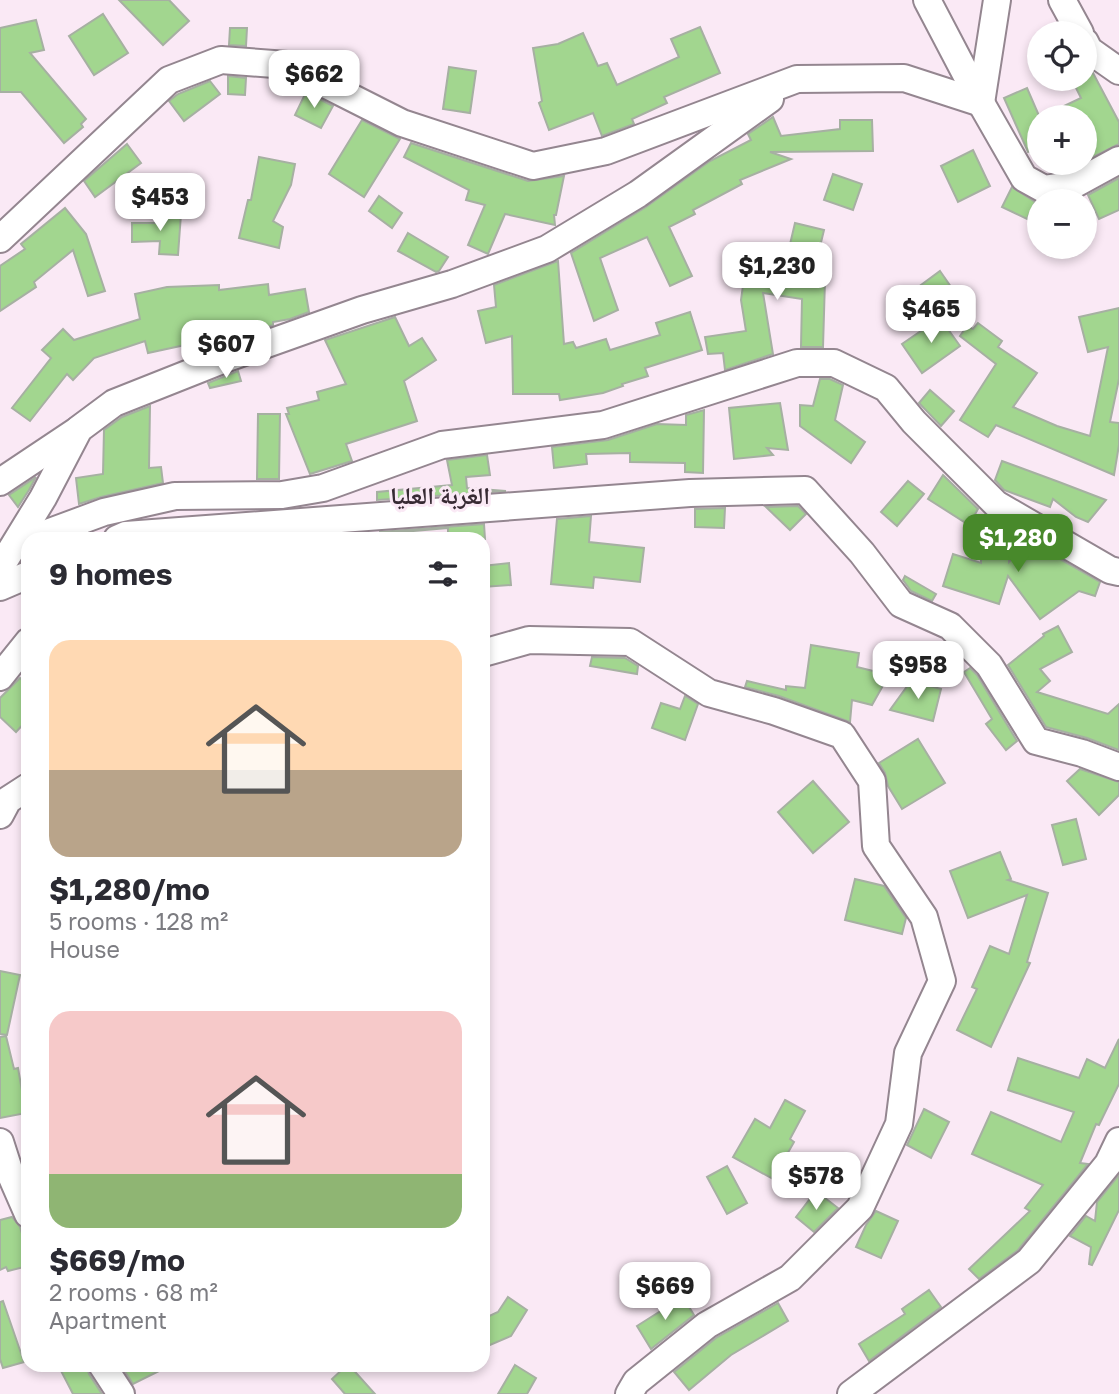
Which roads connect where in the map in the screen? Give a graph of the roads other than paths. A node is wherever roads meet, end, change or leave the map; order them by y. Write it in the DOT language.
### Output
graph roads {
  1 [pos="927,0"];
  2 [pos="997,0"];
  3 [pos="1062,0"];
  4 [pos="1073,21"];
  5 [pos="1097,56"];
  6 [pos="1119,71"];
  7 [pos="797,79"];
  8 [pos="981,103"];
  9 [pos="1119,160"];
  10 [pos="0,239"];
  11 [pos="79,429"];
  12 [pos="0,482"];
  13 [pos="28,532"];
  14 [pos="49,532"];
  15 [pos="198,532"];
  16 [pos="21,544"];
  17 [pos="0,568"];
  18 [pos="1119,572"];
  19 [pos="21,578"];
  20 [pos="0,587"];
  21 [pos="21,651"];
  22 [pos="490,651"];
  23 [pos="0,677"];
  24 [pos="1119,767"];
  25 [pos="21,792"];
  26 [pos="0,815"];
  27 [pos="0,1142"];
  28 [pos="1119,1142"];
  29 [pos="21,1198"];
  30 [pos="107,1372"];
  31 [pos="121,1394"];
  32 [pos="629,1394"];
  33 [pos="851,1394"];
  1 -- 8 [label="street"];
  2 -- 8 [label="street"];
  3 -- 4 [label="street"];
  5 -- 6 [label="street"];
  7 -- 8 [label="street"];
  7 -- 10 [label="street"];
  7 -- 11 [label="street"];
  8 -- 9 [label="street"];
  11 -- 12 [label="street"];
  11 -- 13 [label="street"];
  14 -- 18 [label="street"];
  15 -- 24 [label="street"];
  16 -- 17 [label="street"];
  19 -- 20 [label="street"];
  21 -- 23 [label="street"];
  22 -- 32 [label="street"];
  25 -- 26 [label="street"];
  27 -- 29 [label="street"];
  28 -- 33 [label="street"];
  30 -- 31 [label="street"];
}
